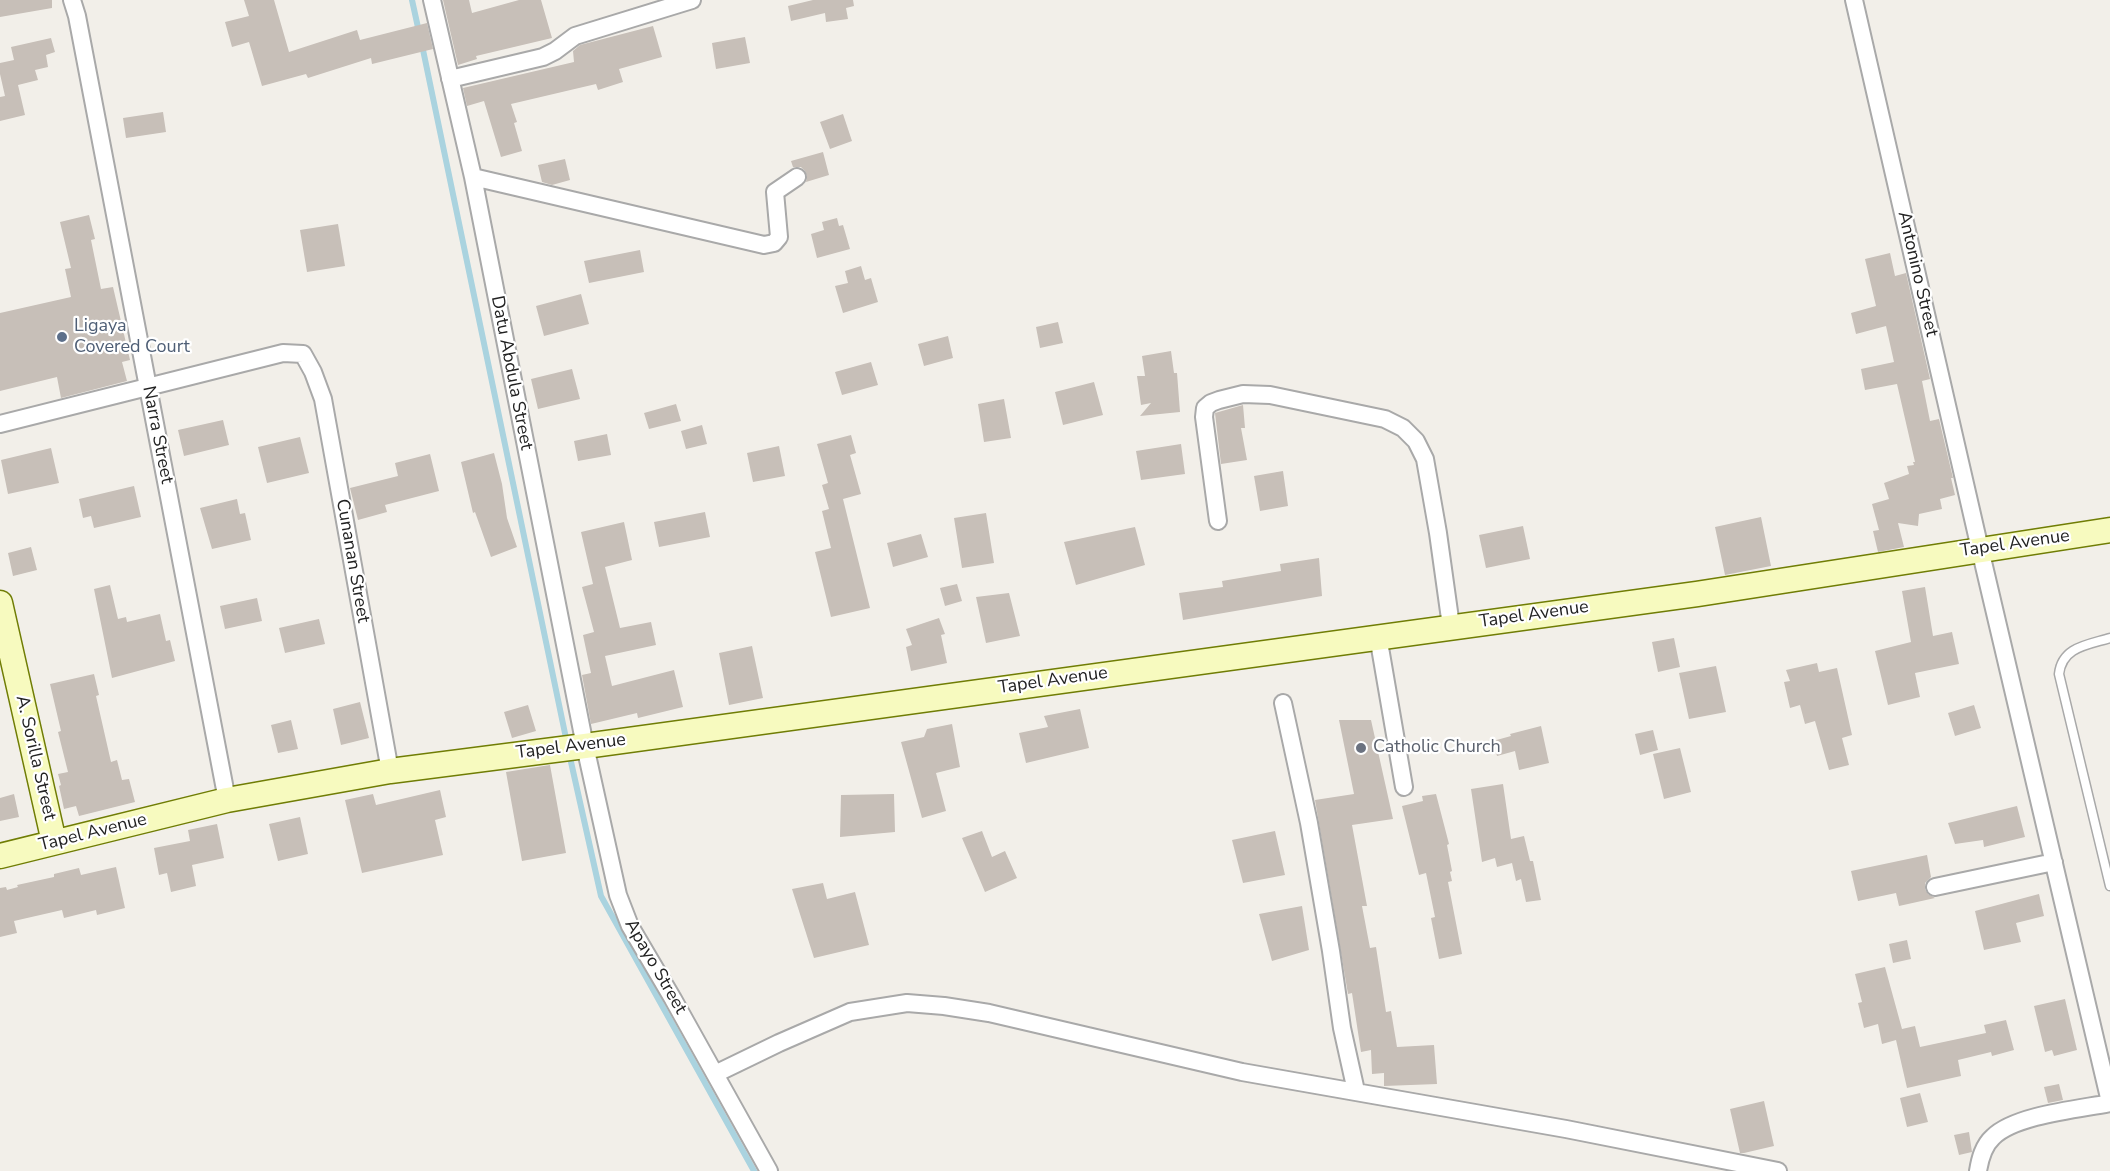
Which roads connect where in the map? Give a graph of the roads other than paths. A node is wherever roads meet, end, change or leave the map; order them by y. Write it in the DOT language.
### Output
graph roads {
  1 [pos="72,0"];
  2 [pos="432,0"];
  3 [pos="692,0"];
  4 [pos="1854,0"];
  5 [pos="450,79"];
  6 [pos="473,177"];
  7 [pos="796,177"];
  8 [pos="148,388"];
  9 [pos="0,424"];
  10 [pos="1218,521"];
  11 [pos="2110,530"];
  12 [pos="1980,549"];
  13 [pos="0,603"];
  14 [pos="1451,626"];
  15 [pos="1378,636"];
  16 [pos="2110,639"];
  17 [pos="1283,703"];
  18 [pos="585,746"];
  19 [pos="390,771"];
  20 [pos="1404,787"];
  21 [pos="227,800"];
  22 [pos="54,842"];
  23 [pos="0,856"];
  24 [pos="2054,862"];
  25 [pos="2110,886"];
  26 [pos="1935,887"];
  27 [pos="715,1074"];
  28 [pos="1356,1091"];
  29 [pos="2110,1102"];
  30 [pos="769,1171"];
  31 [pos="1778,1171"];
  32 [pos="1978,1171"];
  1 -- 8 [label="street, Narra Street"];
  2 -- 5 [label="street, Datu Abdula Street"];
  3 -- 5 [label="street"];
  4 -- 12 [label="street, Antonino Street"];
  5 -- 6 [label="street, Datu Abdula Street"];
  6 -- 7 [label="street"];
  6 -- 18 [label="street, Datu Abdula Street"];
  8 -- 9 [label="street"];
  8 -- 19 [label="street, Cunanan Street"];
  8 -- 21 [label="street, Narra Street"];
  10 -- 14 [label="street"];
  11 -- 12 [label="street, Tapel Avenue"];
  12 -- 14 [label="street, Tapel Avenue"];
  12 -- 24 [label="street, Antonino Street"];
  13 -- 22 [label="street, A. Sorilla Street"];
  14 -- 15 [label="street, Tapel Avenue"];
  15 -- 18 [label="street, Tapel Avenue"];
  15 -- 20 [label="street"];
  16 -- 25 [label="lane"];
  17 -- 28 [label="street"];
  18 -- 19 [label="street, Tapel Avenue"];
  18 -- 27 [label="street, Apayo Street"];
  19 -- 21 [label="street, Tapel Avenue"];
  21 -- 22 [label="street, Tapel Avenue"];
  22 -- 23 [label="street, Tapel Avenue"];
  24 -- 26 [label="street"];
  24 -- 29 [label="street, Antonino Street"];
  27 -- 28 [label="street"];
  27 -- 30 [label="street, Apayo Street"];
  28 -- 31 [label="street"];
  29 -- 32 [label="street"];
}
